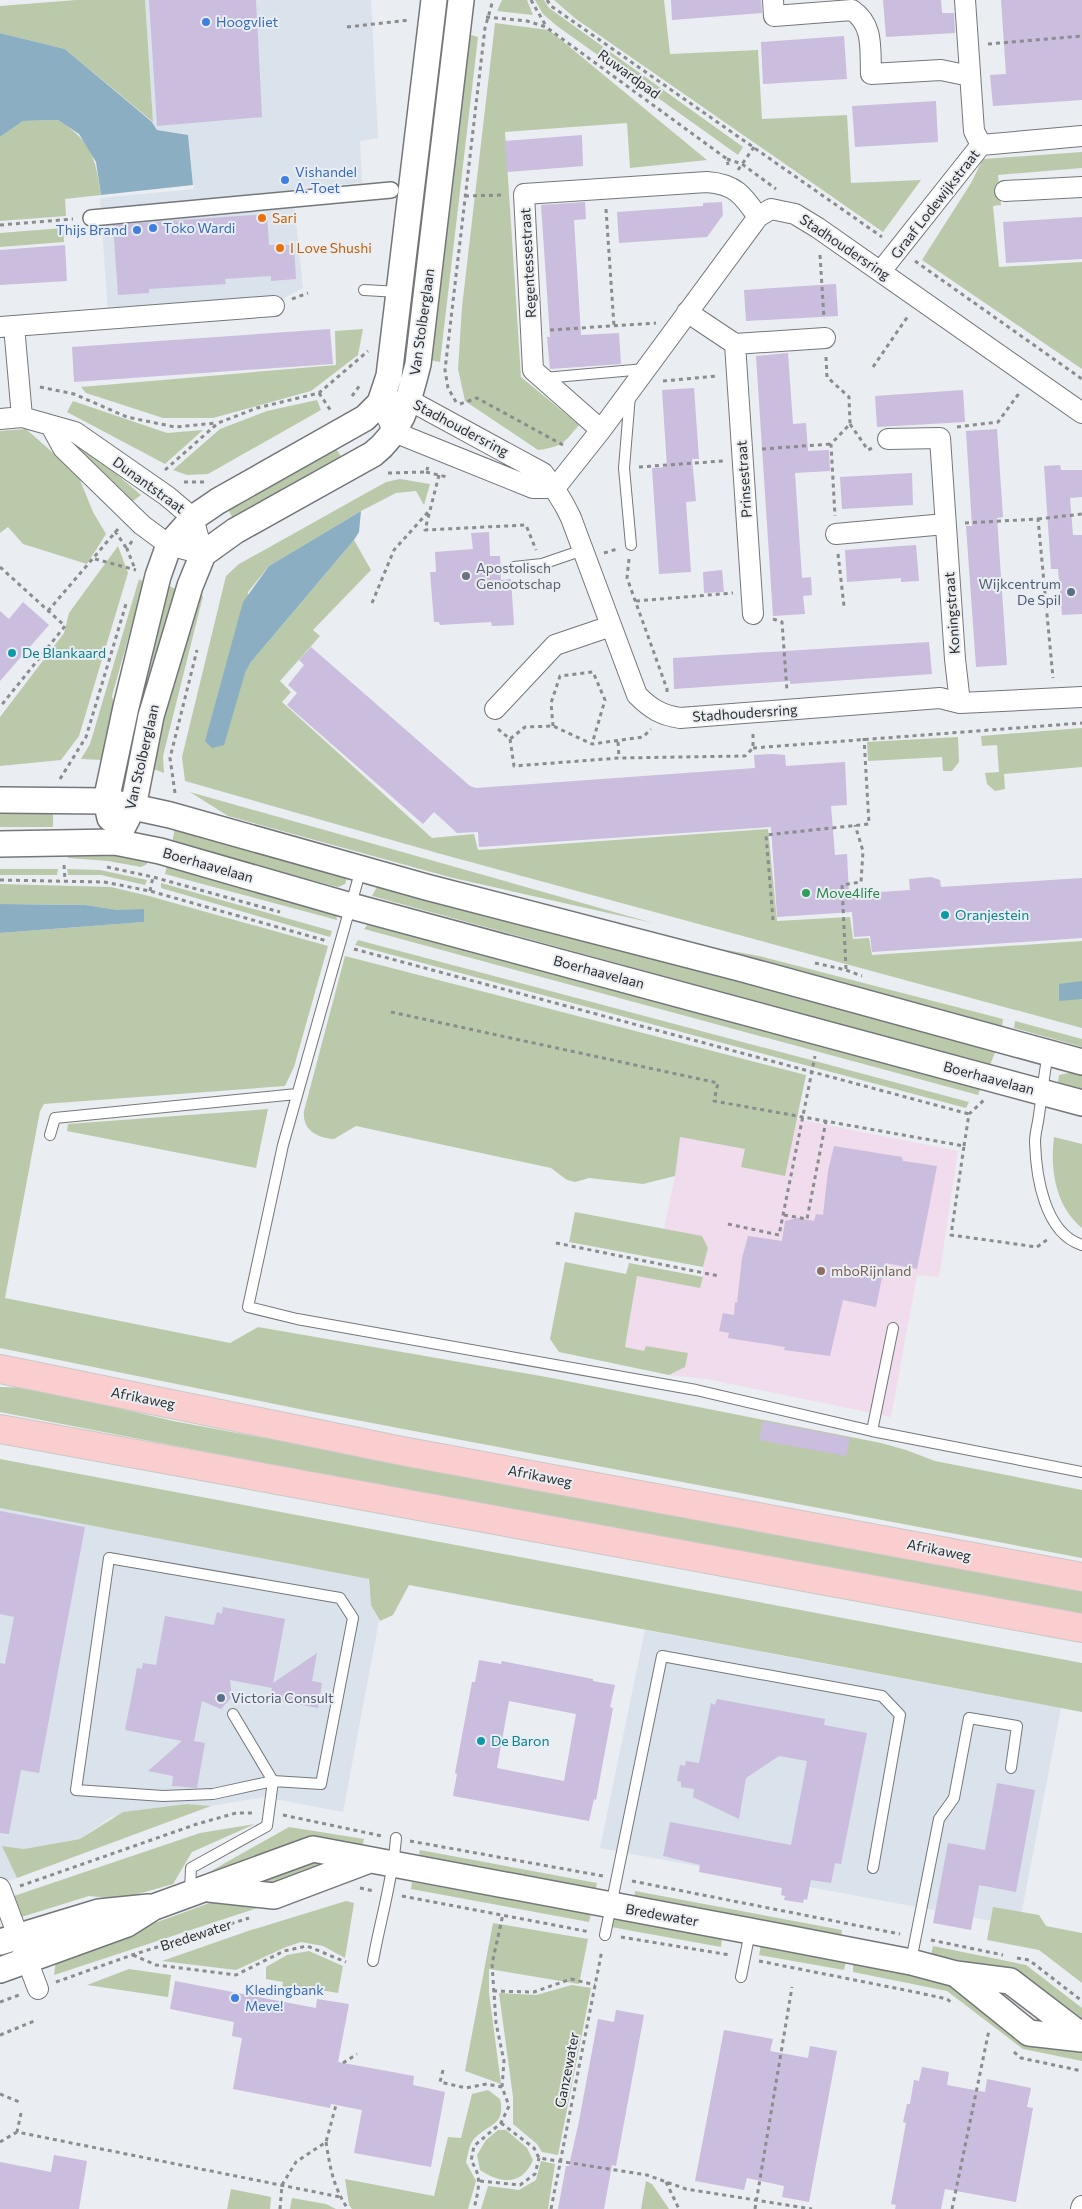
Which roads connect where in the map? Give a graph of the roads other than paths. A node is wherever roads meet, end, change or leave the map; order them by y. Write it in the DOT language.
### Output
graph roads {
  1 [pos="434,0"];
  2 [pos="461,0"];
  3 [pos="773,0"];
  4 [pos="965,0"];
  5 [pos="970,76"];
  6 [pos="1082,136"];
  7 [pos="981,144"];
  8 [pos="1082,187"];
  9 [pos="391,190"];
  10 [pos="1005,192"];
  11 [pos="758,217"];
  12 [pos="91,218"];
  13 [pos="881,272"];
  14 [pos="364,290"];
  15 [pos="400,292"];
  16 [pos="274,306"];
  17 [pos="684,317"];
  18 [pos="7,327"];
  19 [pos="825,338"];
  20 [pos="735,344"];
  21 [pos="542,379"];
  22 [pos="637,381"];
  23 [pos="409,400"];
  24 [pos="380,403"];
  25 [pos="1082,413"];
  26 [pos="22,417"];
  27 [pos="0,419"];
  28 [pos="51,426"];
  29 [pos="602,430"];
  30 [pos="394,432"];
  31 [pos="888,439"];
  32 [pos="555,488"];
  33 [pos="193,518"];
  34 [pos="945,524"];
  35 [pos="836,534"];
  36 [pos="169,545"];
  37 [pos="631,545"];
  38 [pos="203,554"];
  39 [pos="584,554"];
  40 [pos="514,567"];
  41 [pos="753,614"];
  42 [pos="612,626"];
  43 [pos="1082,696"];
  44 [pos="960,703"];
  45 [pos="494,717"];
  46 [pos="0,800"];
  47 [pos="106,801"];
  48 [pos="133,807"];
  49 [pos="115,842"];
  50 [pos="0,844"];
  51 [pos="361,869"];
  52 [pos="351,906"];
  53 [pos="1048,1053"];
  54 [pos="1082,1062"];
  55 [pos="1042,1092"];
  56 [pos="297,1094"];
  57 [pos="1082,1103"];
  58 [pos="50,1135"];
  59 [pos="1082,1245"];
  60 [pos="893,1328"];
  61 [pos="0,1370"];
  62 [pos="0,1429"];
  63 [pos="872,1431"];
  64 [pos="1082,1472"];
  65 [pos="1082,1577"];
  66 [pos="1082,1628"];
  67 [pos="233,1714"];
  68 [pos="1012,1768"];
  69 [pos="273,1781"];
  70 [pos="396,1838"];
  71 [pos="394,1864"];
  72 [pos="873,1868"];
  73 [pos="0,1888"];
  74 [pos="196,1891"];
  75 [pos="611,1906"];
  76 [pos="154,1907"];
  77 [pos="750,1931"];
  78 [pos="605,1935"];
  79 [pos="9,1939"];
  80 [pos="27,1961"];
  81 [pos="373,1962"];
  82 [pos="911,1962"];
  83 [pos="0,1970"];
  84 [pos="741,1978"];
  85 [pos="38,1989"];
  86 [pos="1082,2038"];
  1 -- 15 [label="street, Van Stolberglaan"];
  2 -- 23 [label="street, Van Stolberglaan"];
  3 -- 5 [label="street"];
  4 -- 5 [label="street"];
  5 -- 7 [label="street"];
  6 -- 7 [label="street, Graaf Lodewijkstraat"];
  7 -- 13 [label="street, Graaf Lodewijkstraat"];
  8 -- 10 [label="street"];
  9 -- 12 [label="street"];
  11 -- 13 [label="street, Stadhoudersring"];
  11 -- 17 [label="street"];
  11 -- 21 [label="street, Regentessestraat"];
  13 -- 25 [label="street, Stadhoudersring"];
  14 -- 15 [label="lane"];
  15 -- 24 [label="street, Van Stolberglaan"];
  16 -- 18 [label="street"];
  17 -- 20 [label="street"];
  17 -- 22 [label="street"];
  18 -- 26 [label="street"];
  19 -- 20 [label="street"];
  20 -- 41 [label="street, Prinsestraat"];
  21 -- 22 [label="lane"];
  21 -- 29 [label="street, Regentessestraat"];
  22 -- 29 [label="street"];
  22 -- 37 [label="lane"];
  23 -- 24 [label="street, Stadhoudersring"];
  23 -- 30 [label="street, Van Stolberglaan"];
  23 -- 32 [label="street, Stadhoudersring"];
  24 -- 30 [label="street"];
  24 -- 33 [label="street, Van Stolberglaan"];
  26 -- 27 [label="street, Dunantstraat"];
  26 -- 28 [label="street, Dunantstraat"];
  28 -- 33 [label="street, Dunantstraat"];
  28 -- 36 [label="street, Dunantstraat"];
  29 -- 32 [label="street"];
  30 -- 32 [label="street, Stadhoudersring"];
  30 -- 38 [label="street, Van Stolberglaan"];
  31 -- 34 [label="street, Koningstraat"];
  32 -- 39 [label="street, Stadhoudersring"];
  33 -- 36 [label="street, Van Stolberglaan"];
  33 -- 38 [label="street, Dunantstraat"];
  34 -- 35 [label="street"];
  34 -- 44 [label="street, Koningstraat"];
  36 -- 38 [label="street, Dunantstraat"];
  36 -- 47 [label="street, Van Stolberglaan"];
  38 -- 48 [label="street, Van Stolberglaan"];
  39 -- 40 [label="lane"];
  39 -- 42 [label="street, Stadhoudersring"];
  42 -- 44 [label="street, Stadhoudersring"];
  42 -- 45 [label="street"];
  43 -- 44 [label="street, Stadhoudersring"];
  46 -- 47 [label="street"];
  47 -- 48 [label="street"];
  47 -- 49 [label="street, Van Stolberglaan"];
  48 -- 49 [label="street, Van Stolberglaan"];
  48 -- 51 [label="street"];
  49 -- 50 [label="street, Boerhaavelaan"];
  49 -- 52 [label="street, Boerhaavelaan"];
  51 -- 52 [label="lane"];
  51 -- 53 [label="street"];
  52 -- 55 [label="street, Boerhaavelaan"];
  52 -- 56 [label="lane"];
  53 -- 54 [label="street"];
  53 -- 55 [label="lane"];
  55 -- 57 [label="street, Boerhaavelaan"];
  55 -- 59 [label="lane"];
  56 -- 58 [label="lane"];
  56 -- 63 [label="lane"];
  60 -- 63 [label="lane"];
  61 -- 65 [label="main road, Afrikaweg"];
  62 -- 66 [label="main road"];
  63 -- 64 [label="lane"];
  67 -- 69 [label="lane"];
  68 -- 82 [label="lane"];
  69 -- 69 [label="lane"];
  69 -- 74 [label="lane"];
  70 -- 71 [label="lane"];
  71 -- 74 [label="street, Bredewater"];
  71 -- 75 [label="street, Bredewater"];
  71 -- 81 [label="lane"];
  72 -- 75 [label="lane"];
  73 -- 79 [label="street"];
  74 -- 76 [label="street, Bredewater"];
  75 -- 77 [label="street, Bredewater"];
  75 -- 78 [label="lane"];
  76 -- 79 [label="street, Bredewater"];
  76 -- 80 [label="street, Bredewater"];
  77 -- 82 [label="street, Bredewater"];
  77 -- 84 [label="lane"];
  79 -- 80 [label="street"];
  80 -- 83 [label="street, Bredewater"];
  80 -- 85 [label="street"];
  82 -- 86 [label="street, Bredewater"];
}
